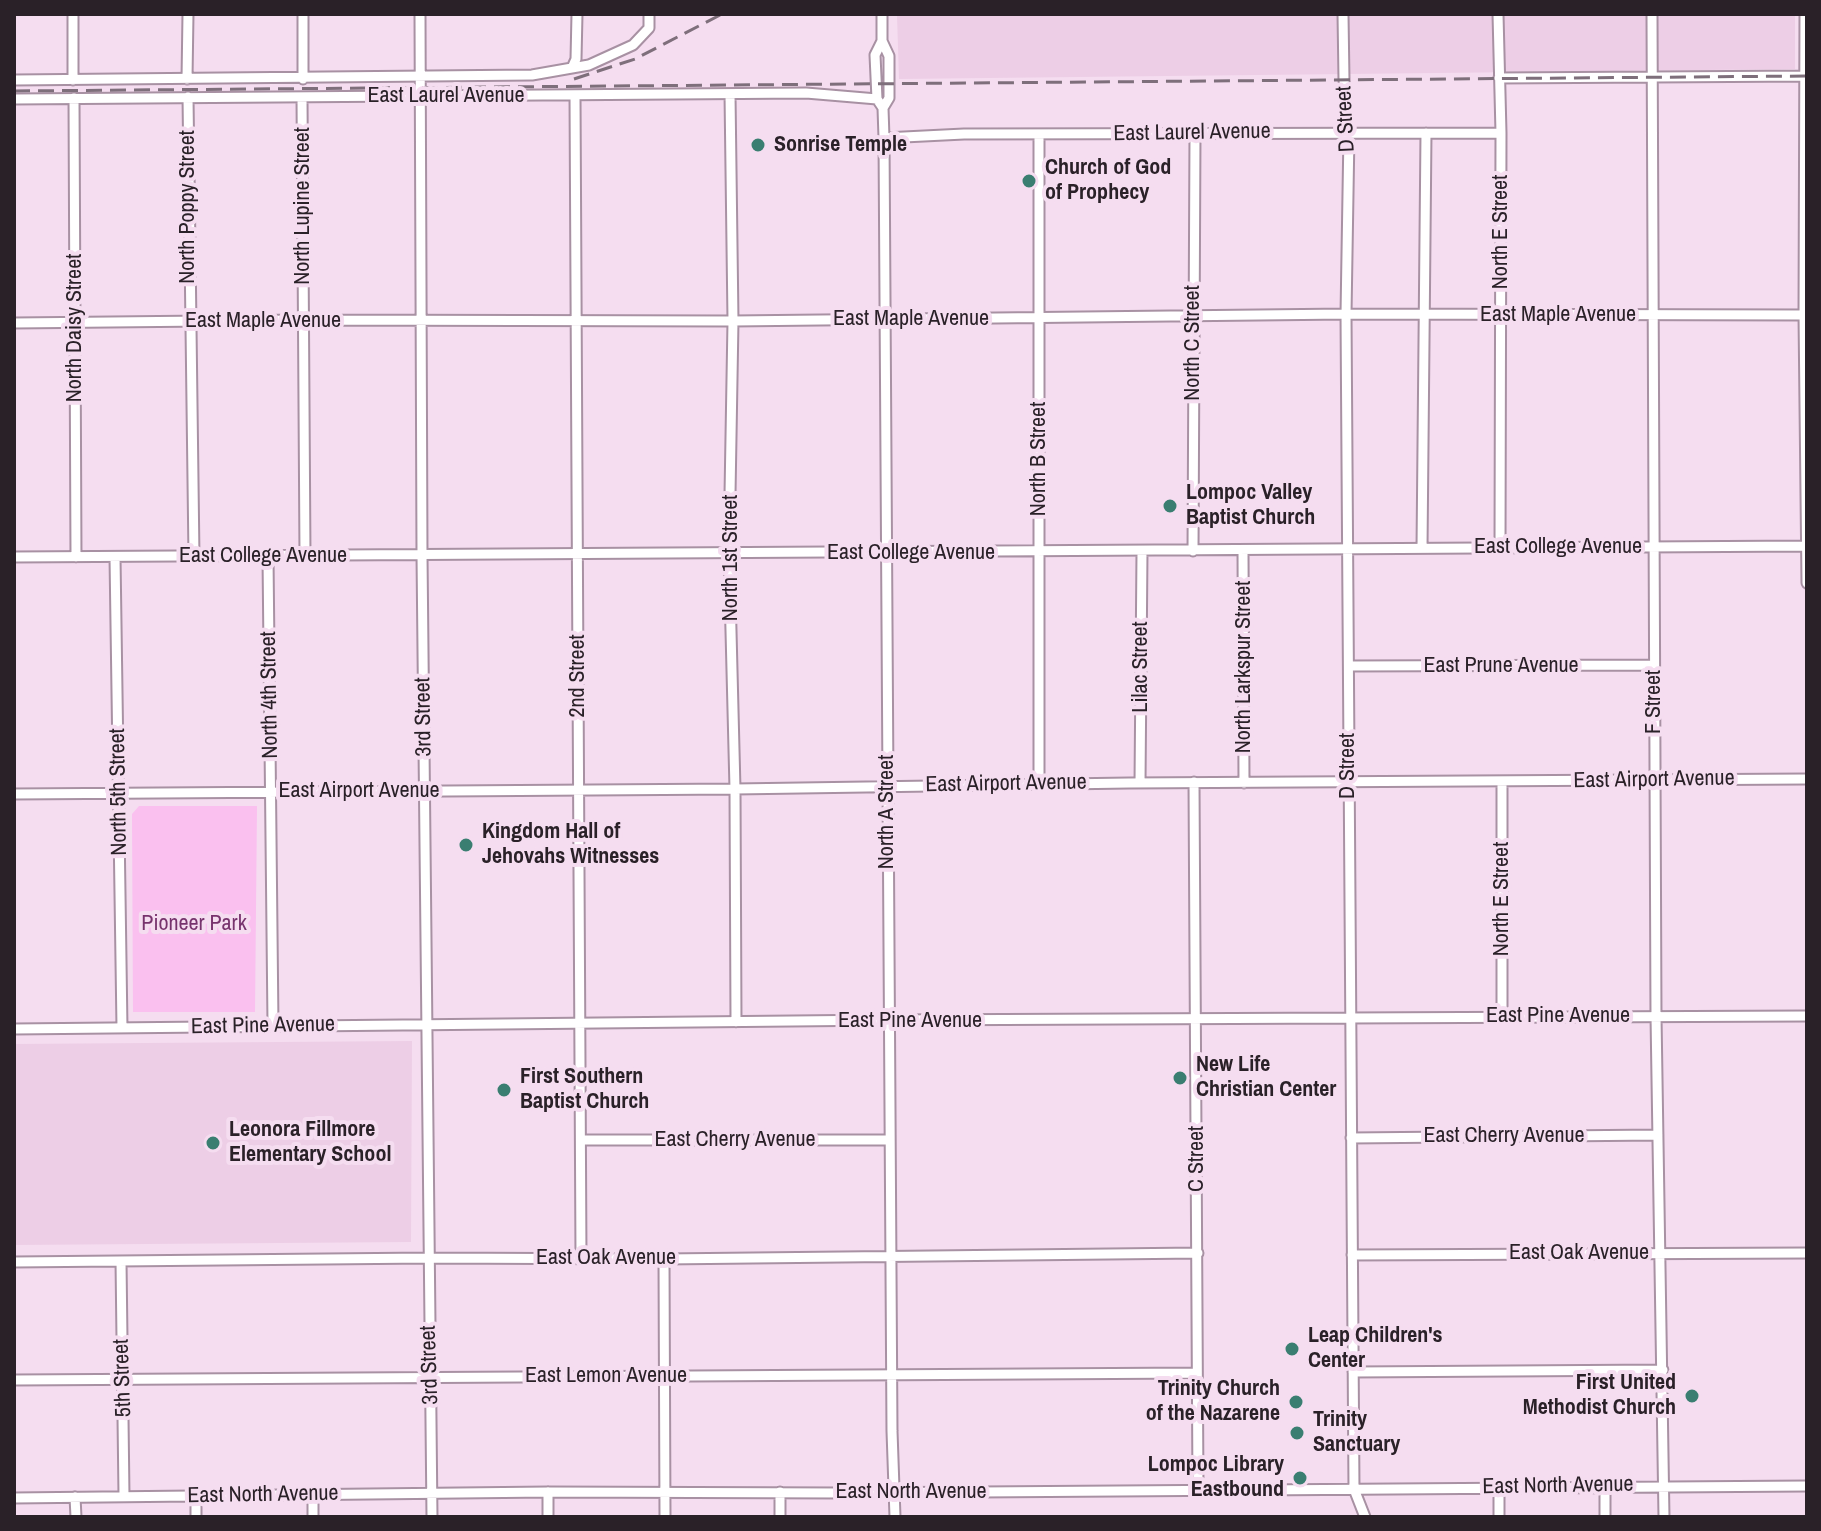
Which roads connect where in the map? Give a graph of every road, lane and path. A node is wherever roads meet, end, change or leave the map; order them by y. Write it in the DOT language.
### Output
graph roads {
  1 [pos="73,14"];
  2 [pos="188,14"];
  3 [pos="303,14"];
  4 [pos="420,14"];
  5 [pos="577,14"];
  6 [pos="649,14"];
  7 [pos="882,14"];
  8 [pos="1343,14"];
  9 [pos="1498,14"];
  10 [pos="1652,14"];
  11 [pos="1805,14"];
  12 [pos="572,68"];
  13 [pos="1806,76"];
  14 [pos="420,77"];
  15 [pos="1653,77"];
  16 [pos="1499,78"];
  17 [pos="187,79"];
  18 [pos="303,79"];
  19 [pos="14,80"];
  20 [pos="73,80"];
  21 [pos="730,94"];
  22 [pos="575,95"];
  23 [pos="422,96"];
  24 [pos="188,97"];
  25 [pos="302,97"];
  26 [pos="74,98"];
  27 [pos="14,99"];
  28 [pos="880,103"];
  29 [pos="1349,133"];
  30 [pos="1426,133"];
  31 [pos="1501,133"];
  32 [pos="1039,134"];
  33 [pos="1195,134"];
  34 [pos="884,138"];
  35 [pos="1346,314"];
  36 [pos="1655,314"];
  37 [pos="1424,315"];
  38 [pos="1502,315"];
  39 [pos="1806,315"];
  40 [pos="1192,316"];
  41 [pos="1040,317"];
  42 [pos="884,319"];
  43 [pos="303,320"];
  44 [pos="574,320"];
  45 [pos="189,321"];
  46 [pos="422,321"];
  47 [pos="733,321"];
  48 [pos="14,323"];
  49 [pos="76,323"];
  50 [pos="1654,546"];
  51 [pos="1807,546"];
  52 [pos="1500,547"];
  53 [pos="1422,548"];
  54 [pos="1347,549"];
  55 [pos="1243,550"];
  56 [pos="1193,551"];
  57 [pos="729,552"];
  58 [pos="1039,552"];
  59 [pos="1142,552"];
  60 [pos="886,553"];
  61 [pos="577,554"];
  62 [pos="422,555"];
  63 [pos="305,556"];
  64 [pos="14,557"];
  65 [pos="76,557"];
  66 [pos="115,557"];
  67 [pos="194,557"];
  68 [pos="268,557"];
  69 [pos="1807,583"];
  70 [pos="1654,665"];
  71 [pos="1349,666"];
  72 [pos="1807,779"];
  73 [pos="1655,780"];
  74 [pos="1194,782"];
  75 [pos="1348,782"];
  76 [pos="1502,782"];
  77 [pos="1140,783"];
  78 [pos="1244,783"];
  79 [pos="1039,784"];
  80 [pos="887,785"];
  81 [pos="579,789"];
  82 [pos="735,789"];
  83 [pos="425,790"];
  84 [pos="271,791"];
  85 [pos="120,793"];
  86 [pos="14,794"];
  87 [pos="1656,1016"];
  88 [pos="1807,1016"];
  89 [pos="1502,1017"];
  90 [pos="1349,1018"];
  91 [pos="889,1020"];
  92 [pos="1196,1020"];
  93 [pos="736,1022"];
  94 [pos="580,1023"];
  95 [pos="427,1024"];
  96 [pos="273,1025"];
  97 [pos="122,1028"];
  98 [pos="14,1029"];
  99 [pos="1658,1135"];
  100 [pos="1351,1138"];
  101 [pos="581,1140"];
  102 [pos="890,1140"];
  103 [pos="1659,1252"];
  104 [pos="1198,1253"];
  105 [pos="1807,1253"];
  106 [pos="1352,1255"];
  107 [pos="891,1257"];
  108 [pos="428,1258"];
  109 [pos="581,1258"];
  110 [pos="664,1259"];
  111 [pos="121,1261"];
  112 [pos="14,1262"];
  113 [pos="1663,1370"];
  114 [pos="1353,1372"];
  115 [pos="892,1373"];
  116 [pos="1197,1373"];
  117 [pos="665,1375"];
  118 [pos="432,1377"];
  119 [pos="122,1378"];
  120 [pos="14,1380"];
  121 [pos="1665,1485"];
  122 [pos="1605,1486"];
  123 [pos="1807,1486"];
  124 [pos="1198,1488"];
  125 [pos="1499,1488"];
  126 [pos="1354,1489"];
  127 [pos="548,1492"];
  128 [pos="665,1492"];
  129 [pos="780,1492"];
  130 [pos="894,1492"];
  131 [pos="432,1493"];
  132 [pos="313,1495"];
  133 [pos="124,1496"];
  134 [pos="196,1496"];
  135 [pos="75,1497"];
  136 [pos="14,1498"];
  137 [pos="76,1517"];
  138 [pos="196,1517"];
  139 [pos="313,1517"];
  140 [pos="432,1517"];
  141 [pos="548,1517"];
  142 [pos="665,1517"];
  143 [pos="780,1517"];
  144 [pos="895,1517"];
  145 [pos="1365,1517"];
  146 [pos="1499,1517"];
  147 [pos="1605,1517"];
  148 [pos="1664,1517"];
  1 -- 20 [label="street"];
  2 -- 17 [label="street"];
  3 -- 18 [label="street"];
  4 -- 14 [label="street, 3rd Street"];
  5 -- 12 [label="street"];
  6 -- 12 [label="street, East Laurel Avenue"];
  7 -- 28 [label="street, North A Street"];
  8 -- 29 [label="street, D Street"];
  9 -- 16 [label="street, North E Street"];
  10 -- 15 [label="street, F Street"];
  11 -- 13 [label="street"];
  12 -- 14 [label="street, East Laurel Avenue"];
  13 -- 15 [label="street"];
  13 -- 39 [label="street"];
  14 -- 18 [label="street, East Laurel Avenue"];
  14 -- 23 [label="street, 3rd Street"];
  15 -- 16 [label="street"];
  15 -- 36 [label="street, F Street"];
  16 -- 31 [label="street, North E Street"];
  17 -- 18 [label="street, East Laurel Avenue"];
  17 -- 20 [label="street, East Laurel Avenue"];
  19 -- 20 [label="street, East Laurel Avenue"];
  21 -- 22 [label="street, East Laurel Avenue"];
  21 -- 28 [label="street, East Laurel Avenue"];
  21 -- 47 [label="street, North 1st Street"];
  22 -- 23 [label="street, East Laurel Avenue"];
  22 -- 44 [label="street, 2nd Street"];
  23 -- 25 [label="street, East Laurel Avenue"];
  23 -- 46 [label="street, 3rd Street"];
  24 -- 25 [label="street, East Laurel Avenue"];
  24 -- 26 [label="street, East Laurel Avenue"];
  24 -- 45 [label="street, North Poppy Street"];
  25 -- 43 [label="street, North Lupine Street"];
  26 -- 27 [label="street, East Laurel Avenue"];
  26 -- 49 [label="street, North Daisy Street"];
  28 -- 34 [label="street, North A Street"];
  29 -- 30 [label="street, East Laurel Avenue"];
  29 -- 33 [label="street, East Laurel Avenue"];
  29 -- 35 [label="street, D Street"];
  30 -- 31 [label="street, East Laurel Avenue"];
  30 -- 37 [label="street"];
  31 -- 38 [label="street, North E Street"];
  32 -- 33 [label="street, East Laurel Avenue"];
  32 -- 34 [label="street, East Laurel Avenue"];
  32 -- 41 [label="street, North B Street"];
  33 -- 40 [label="street, North C Street"];
  34 -- 42 [label="street, North A Street"];
  35 -- 37 [label="street, East Maple Avenue"];
  35 -- 40 [label="street, East Maple Avenue"];
  35 -- 54 [label="street, D Street"];
  36 -- 38 [label="street, East Maple Avenue"];
  36 -- 39 [label="street, East Maple Avenue"];
  36 -- 50 [label="street, F Street"];
  37 -- 38 [label="street, East Maple Avenue"];
  37 -- 53 [label="street"];
  38 -- 52 [label="street, North E Street"];
  39 -- 51 [label="street"];
  40 -- 41 [label="street, East Maple Avenue"];
  40 -- 56 [label="street, North C Street"];
  41 -- 42 [label="street, East Maple Avenue"];
  41 -- 58 [label="street, North B Street"];
  42 -- 47 [label="street, East Maple Avenue"];
  42 -- 60 [label="street, North A Street"];
  43 -- 45 [label="street, East Maple Avenue"];
  43 -- 46 [label="street, East Maple Avenue"];
  43 -- 63 [label="street, North Lupine Street"];
  44 -- 46 [label="street, East Maple Avenue"];
  44 -- 47 [label="street, East Maple Avenue"];
  44 -- 61 [label="street, 2nd Street"];
  45 -- 49 [label="street, East Maple Avenue"];
  45 -- 67 [label="street, North Poppy Street"];
  46 -- 62 [label="street, 3rd Street"];
  47 -- 57 [label="street, North 1st Street"];
  48 -- 49 [label="street, East Maple Avenue"];
  49 -- 65 [label="street, North Daisy Street"];
  50 -- 51 [label="street, East College Avenue"];
  50 -- 52 [label="street, East College Avenue"];
  50 -- 70 [label="street, F Street"];
  51 -- 69 [label="street"];
  52 -- 53 [label="street, East College Avenue"];
  53 -- 54 [label="street, East College Avenue"];
  54 -- 55 [label="street, East College Avenue"];
  54 -- 71 [label="street, D Street"];
  55 -- 56 [label="street, East College Avenue"];
  55 -- 78 [label="street, North Larkspur Street"];
  56 -- 59 [label="street, East College Avenue"];
  57 -- 60 [label="street, East College Avenue"];
  57 -- 61 [label="street, East College Avenue"];
  57 -- 82 [label="street, North 1st Street"];
  58 -- 59 [label="street, East College Avenue"];
  58 -- 60 [label="street, East College Avenue"];
  58 -- 79 [label="street, North B Street"];
  59 -- 77 [label="street, Lilac Street"];
  60 -- 80 [label="street, North A Street"];
  61 -- 62 [label="street, East College Avenue"];
  61 -- 81 [label="street, 2nd Street"];
  62 -- 63 [label="street, East College Avenue"];
  62 -- 83 [label="street, 3rd Street"];
  63 -- 68 [label="street, East College Avenue"];
  64 -- 65 [label="street, East College Avenue"];
  65 -- 66 [label="street, East College Avenue"];
  66 -- 67 [label="street, East College Avenue"];
  66 -- 85 [label="street, North 5th Street"];
  67 -- 68 [label="street, East College Avenue"];
  68 -- 84 [label="street, North 4th Street"];
  70 -- 71 [label="street, East Prune Avenue"];
  70 -- 73 [label="street, F Street"];
  71 -- 75 [label="street, D Street"];
  72 -- 73 [label="street, East Airport Avenue"];
  73 -- 76 [label="street, East Airport Avenue"];
  73 -- 87 [label="street, F Street"];
  74 -- 77 [label="street, East Airport Avenue"];
  74 -- 78 [label="street, East Airport Avenue"];
  74 -- 92 [label="street, C Street"];
  75 -- 76 [label="street, East Airport Avenue"];
  75 -- 78 [label="street, East Airport Avenue"];
  75 -- 90 [label="street, D Street"];
  76 -- 89 [label="street, North E Street"];
  77 -- 79 [label="street, East Airport Avenue"];
  79 -- 80 [label="street, East Airport Avenue"];
  80 -- 82 [label="street, East Airport Avenue"];
  80 -- 91 [label="street, North A Street"];
  81 -- 82 [label="street, East Airport Avenue"];
  81 -- 83 [label="street, East Airport Avenue"];
  81 -- 94 [label="street, 2nd Street"];
  82 -- 93 [label="street, North 1st Street"];
  83 -- 84 [label="street, East Airport Avenue"];
  83 -- 95 [label="street, 3rd Street"];
  84 -- 85 [label="street, East Airport Avenue"];
  84 -- 96 [label="street, North 4th Street"];
  85 -- 86 [label="street, East Airport Avenue"];
  85 -- 97 [label="street, North 5th Street"];
  87 -- 88 [label="street, East Pine Avenue"];
  87 -- 89 [label="street, East Pine Avenue"];
  87 -- 99 [label="street, F Street"];
  89 -- 90 [label="street, East Pine Avenue"];
  90 -- 92 [label="street, East Pine Avenue"];
  90 -- 100 [label="street, D Street"];
  91 -- 92 [label="street, East Pine Avenue"];
  91 -- 93 [label="street, East Pine Avenue"];
  91 -- 102 [label="street, North A Street"];
  92 -- 104 [label="street, C Street"];
  93 -- 94 [label="street, East Pine Avenue"];
  94 -- 95 [label="street, East Pine Avenue"];
  94 -- 101 [label="street, 2nd Street"];
  95 -- 96 [label="street, East Pine Avenue"];
  95 -- 108 [label="street, 3rd Street"];
  96 -- 97 [label="street, East Pine Avenue"];
  97 -- 98 [label="street, East Pine Avenue"];
  99 -- 100 [label="street, East Cherry Avenue"];
  99 -- 103 [label="street, F Street"];
  100 -- 106 [label="street, D Street"];
  101 -- 102 [label="street, East Cherry Avenue"];
  101 -- 109 [label="street, 2nd Street"];
  102 -- 107 [label="street, North A Street"];
  103 -- 105 [label="street, East Oak Avenue"];
  103 -- 106 [label="street, East Oak Avenue"];
  103 -- 113 [label="street, F Street"];
  104 -- 107 [label="street, East Oak Avenue"];
  104 -- 116 [label="street, C Street"];
  106 -- 114 [label="street, D Street"];
  107 -- 110 [label="street, East Oak Avenue"];
  107 -- 115 [label="street, North A Street"];
  108 -- 109 [label="street, East Oak Avenue"];
  108 -- 111 [label="street, East Oak Avenue"];
  108 -- 118 [label="street, 3rd Street"];
  109 -- 110 [label="street, East Oak Avenue"];
  110 -- 117 [label="street"];
  111 -- 112 [label="street, East Oak Avenue"];
  111 -- 119 [label="street, 5th Street"];
  113 -- 114 [label="street"];
  113 -- 121 [label="street, F Street"];
  114 -- 126 [label="street, D Street"];
  115 -- 116 [label="street, East Lemon Avenue"];
  115 -- 117 [label="street, East Lemon Avenue"];
  115 -- 130 [label="street, North A Street"];
  116 -- 124 [label="street, C Street"];
  117 -- 118 [label="street, East Lemon Avenue"];
  117 -- 128 [label="street"];
  118 -- 119 [label="street, East Lemon Avenue"];
  118 -- 131 [label="street, 3rd Street"];
  119 -- 120 [label="street, East Lemon Avenue"];
  119 -- 133 [label="street, 5th Street"];
  121 -- 122 [label="street, East North Avenue"];
  121 -- 123 [label="street, East North Avenue"];
  121 -- 148 [label="street, F Street"];
  122 -- 125 [label="street, East North Avenue"];
  122 -- 147 [label="street"];
  124 -- 126 [label="street, East North Avenue"];
  124 -- 130 [label="street, East North Avenue"];
  125 -- 126 [label="street, East North Avenue"];
  125 -- 146 [label="street"];
  126 -- 145 [label="street, D Street"];
  127 -- 128 [label="street, East North Avenue"];
  127 -- 131 [label="street, East North Avenue"];
  127 -- 141 [label="street"];
  128 -- 129 [label="street, East North Avenue"];
  128 -- 142 [label="street"];
  129 -- 130 [label="street, East North Avenue"];
  129 -- 143 [label="street"];
  130 -- 144 [label="street, North A Street"];
  131 -- 132 [label="street, East North Avenue"];
  131 -- 140 [label="street, 3rd Street"];
  132 -- 134 [label="street, East North Avenue"];
  132 -- 139 [label="street"];
  133 -- 134 [label="street, East North Avenue"];
  133 -- 135 [label="street, East North Avenue"];
  134 -- 138 [label="street"];
  135 -- 136 [label="street, East North Avenue"];
  135 -- 137 [label="street"];
}
